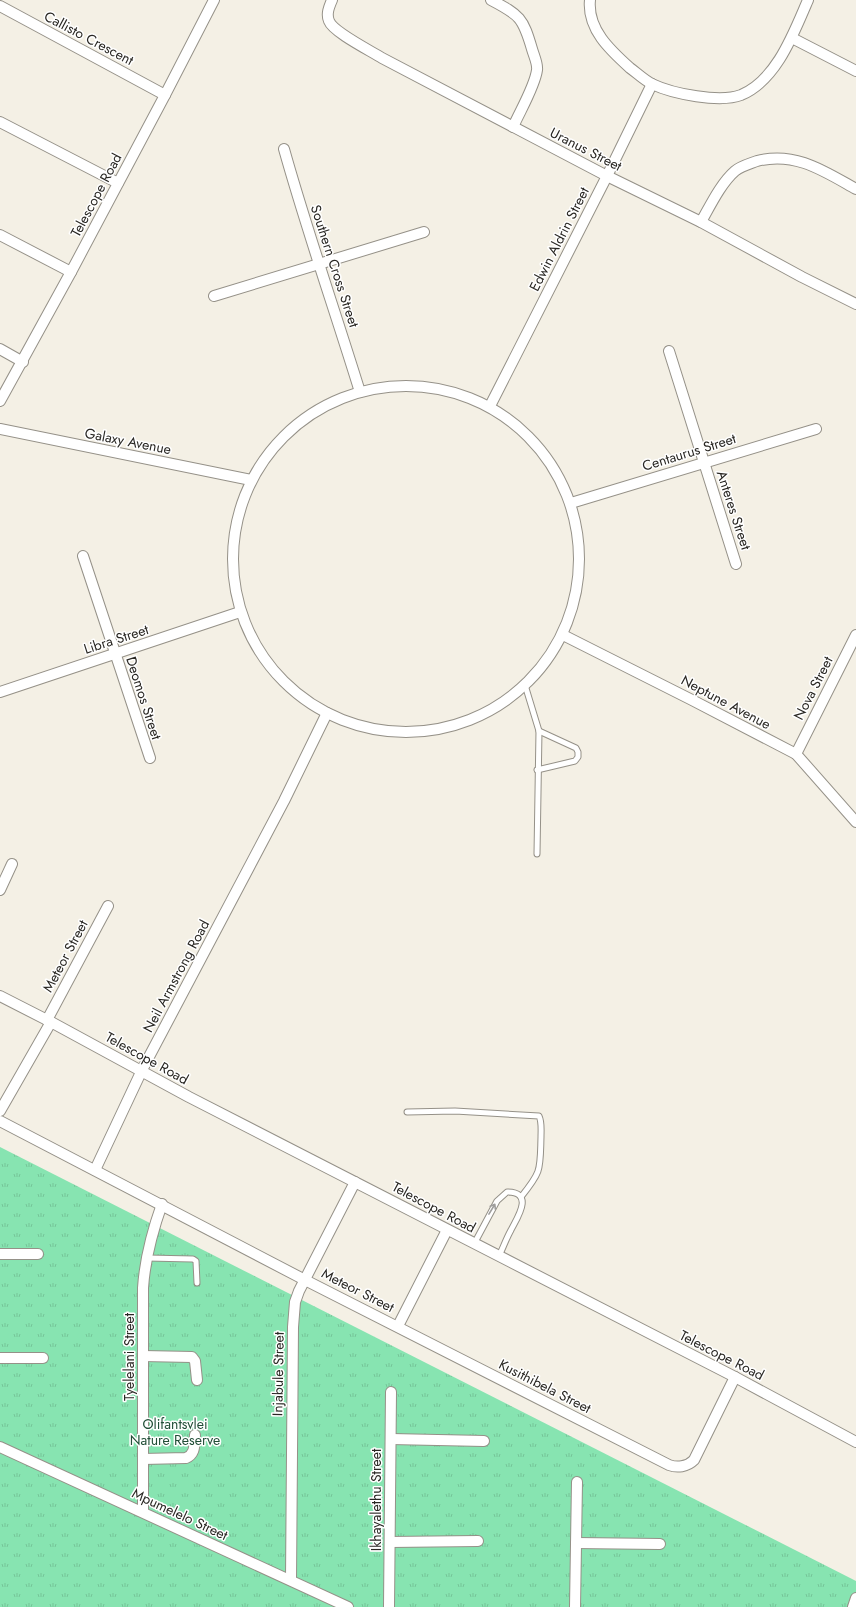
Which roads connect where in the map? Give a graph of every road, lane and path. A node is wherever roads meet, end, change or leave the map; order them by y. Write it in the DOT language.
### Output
graph roads {
  1 [pos="214,0"];
  2 [pos="332,0"];
  3 [pos="491,0"];
  4 [pos="590,0"];
  5 [pos="808,0"];
  6 [pos="0,6"];
  7 [pos="792,38"];
  8 [pos="856,71"];
  9 [pos="652,84"];
  10 [pos="166,95"];
  11 [pos="0,122"];
  12 [pos="513,127"];
  13 [pos="284,149"];
  14 [pos="607,176"];
  15 [pos="118,182"];
  16 [pos="856,189"];
  17 [pos="701,222"];
  18 [pos="424,232"];
  19 [pos="0,235"];
  20 [pos="320,264"];
  21 [pos="71,272"];
  22 [pos="214,296"];
  23 [pos="856,304"];
  24 [pos="0,349"];
  25 [pos="669,351"];
  26 [pos="23,362"];
  27 [pos="360,392"];
  28 [pos="0,401"];
  29 [pos="490,406"];
  30 [pos="0,429"];
  31 [pos="816,429"];
  32 [pos="704,462"];
  33 [pos="251,480"];
  34 [pos="571,503"];
  35 [pos="83,556"];
  36 [pos="736,564"];
  37 [pos="240,612"];
  38 [pos="563,635"];
  39 [pos="856,635"];
  40 [pos="115,654"];
  41 [pos="525,685"];
  42 [pos="0,692"];
  43 [pos="327,713"];
  44 [pos="539,731"];
  45 [pos="796,754"];
  46 [pos="150,758"];
  47 [pos="537,770"];
  48 [pos="856,822"];
  49 [pos="537,854"];
  50 [pos="12,864"];
  51 [pos="0,890"];
  52 [pos="108,906"];
  53 [pos="0,996"];
  54 [pos="49,1021"];
  55 [pos="142,1070"];
  56 [pos="0,1111"];
  57 [pos="406,1112"];
  58 [pos="0,1121"];
  59 [pos="95,1170"];
  60 [pos="356,1182"];
  61 [pos="520,1197"];
  62 [pos="162,1204"];
  63 [pos="447,1230"];
  64 [pos="474,1244"];
  65 [pos="0,1254"];
  66 [pos="38,1254"];
  67 [pos="499,1256"];
  68 [pos="146,1258"];
  69 [pos="305,1280"];
  70 [pos="197,1283"];
  71 [pos="398,1326"];
  72 [pos="143,1356"];
  73 [pos="0,1358"];
  74 [pos="43,1358"];
  75 [pos="735,1377"];
  76 [pos="197,1380"];
  77 [pos="391,1392"];
  78 [pos="195,1435"];
  79 [pos="391,1439"];
  80 [pos="484,1441"];
  81 [pos="856,1442"];
  82 [pos="0,1447"];
  83 [pos="143,1459"];
  84 [pos="577,1482"];
  85 [pos="143,1512"];
  86 [pos="478,1541"];
  87 [pos="390,1542"];
  88 [pos="576,1543"];
  89 [pos="660,1544"];
  90 [pos="291,1580"];
  91 [pos="856,1598"];
  92 [pos="348,1607"];
  93 [pos="389,1607"];
  94 [pos="575,1607"];
  95 [pos="853,1607"];
  1 -- 10 [label="street, Telescope Road"];
  2 -- 12 [label="street, Uranus Street"];
  3 -- 12 [label="street"];
  4 -- 9 [label="street"];
  5 -- 7 [label="street"];
  6 -- 10 [label="street, Callisto Crescent"];
  7 -- 8 [label="street"];
  7 -- 9 [label="street"];
  9 -- 14 [label="street, Edwin Aldrin Street"];
  10 -- 15 [label="street, Telescope Road"];
  11 -- 15 [label="street"];
  12 -- 14 [label="street, Uranus Street"];
  13 -- 20 [label="street, Southern Cross Street"];
  14 -- 17 [label="street, Uranus Street"];
  14 -- 29 [label="street, Edwin Aldrin Street"];
  15 -- 21 [label="street, Telescope Road"];
  16 -- 17 [label="street"];
  17 -- 23 [label="street, Uranus Street"];
  18 -- 20 [label="street"];
  19 -- 21 [label="street"];
  20 -- 22 [label="street"];
  20 -- 27 [label="street, Southern Cross Street"];
  21 -- 26 [label="street, Telescope Road"];
  24 -- 26 [label="street"];
  25 -- 32 [label="street, Anteres Street"];
  26 -- 28 [label="street, Telescope Road"];
  27 -- 29 [label="street"];
  27 -- 33 [label="street"];
  29 -- 34 [label="street"];
  30 -- 33 [label="street, Galaxy Avenue"];
  31 -- 32 [label="street, Centaurus Street"];
  32 -- 34 [label="street, Centaurus Street"];
  32 -- 36 [label="street, Anteres Street"];
  33 -- 37 [label="street"];
  34 -- 38 [label="street"];
  35 -- 40 [label="street, Deomos Street"];
  37 -- 40 [label="street, Libra Street"];
  37 -- 43 [label="street"];
  38 -- 41 [label="street"];
  38 -- 45 [label="street, Neptune Avenue"];
  39 -- 45 [label="street, Nova Street"];
  40 -- 42 [label="street, Libra Street"];
  40 -- 46 [label="street, Deomos Street"];
  41 -- 43 [label="street"];
  41 -- 44 [label="lane"];
  43 -- 55 [label="street, Neil Armstrong Road"];
  44 -- 47 [label="lane"];
  44 -- 47 [label="lane"];
  45 -- 48 [label="street, Neptune Avenue"];
  47 -- 49 [label="lane"];
  50 -- 51 [label="street"];
  52 -- 54 [label="street, Meteor Street"];
  53 -- 54 [label="street, Telescope Road"];
  54 -- 55 [label="street, Telescope Road"];
  54 -- 56 [label="street, Meteor Street"];
  55 -- 59 [label="street, Neil Armstrong Road"];
  55 -- 60 [label="street, Telescope Road"];
  57 -- 61 [label="lane"];
  58 -- 59 [label="street"];
  59 -- 62 [label="street"];
  60 -- 63 [label="street, Telescope Road"];
  60 -- 69 [label="street, Injabule Street"];
  64 -- 61 [label="lane, one-way"];
  61 -- 67 [label="lane"];
  62 -- 68 [label="street, Tyelelani Street"];
  62 -- 69 [label="street"];
  63 -- 64 [label="street, Telescope Road"];
  63 -- 71 [label="street"];
  64 -- 67 [label="street, Telescope Road"];
  65 -- 66 [label="street"];
  67 -- 75 [label="street, Telescope Road"];
  68 -- 70 [label="lane"];
  68 -- 72 [label="street, Tyelelani Street"];
  69 -- 71 [label="street, Meteor Street"];
  69 -- 90 [label="street, Injabule Street"];
  71 -- 75 [label="street, Kusithibela Street"];
  72 -- 76 [label="street"];
  72 -- 83 [label="street, Tyelelani Street"];
  73 -- 74 [label="street"];
  75 -- 81 [label="street, Telescope Road"];
  77 -- 79 [label="street, Ikhayalethu Street"];
  78 -- 83 [label="street"];
  79 -- 80 [label="street"];
  79 -- 87 [label="street, Ikhayalethu Street"];
  82 -- 85 [label="street, Mpumelelo Street"];
  83 -- 85 [label="street, Tyelelani Street"];
  84 -- 88 [label="street"];
  85 -- 90 [label="street, Mpumelelo Street"];
  86 -- 87 [label="street"];
  87 -- 93 [label="street, Ikhayalethu Street"];
  88 -- 89 [label="street"];
  88 -- 94 [label="street"];
  90 -- 92 [label="street, Mpumelelo Street"];
  91 -- 95 [label="street"];
}
